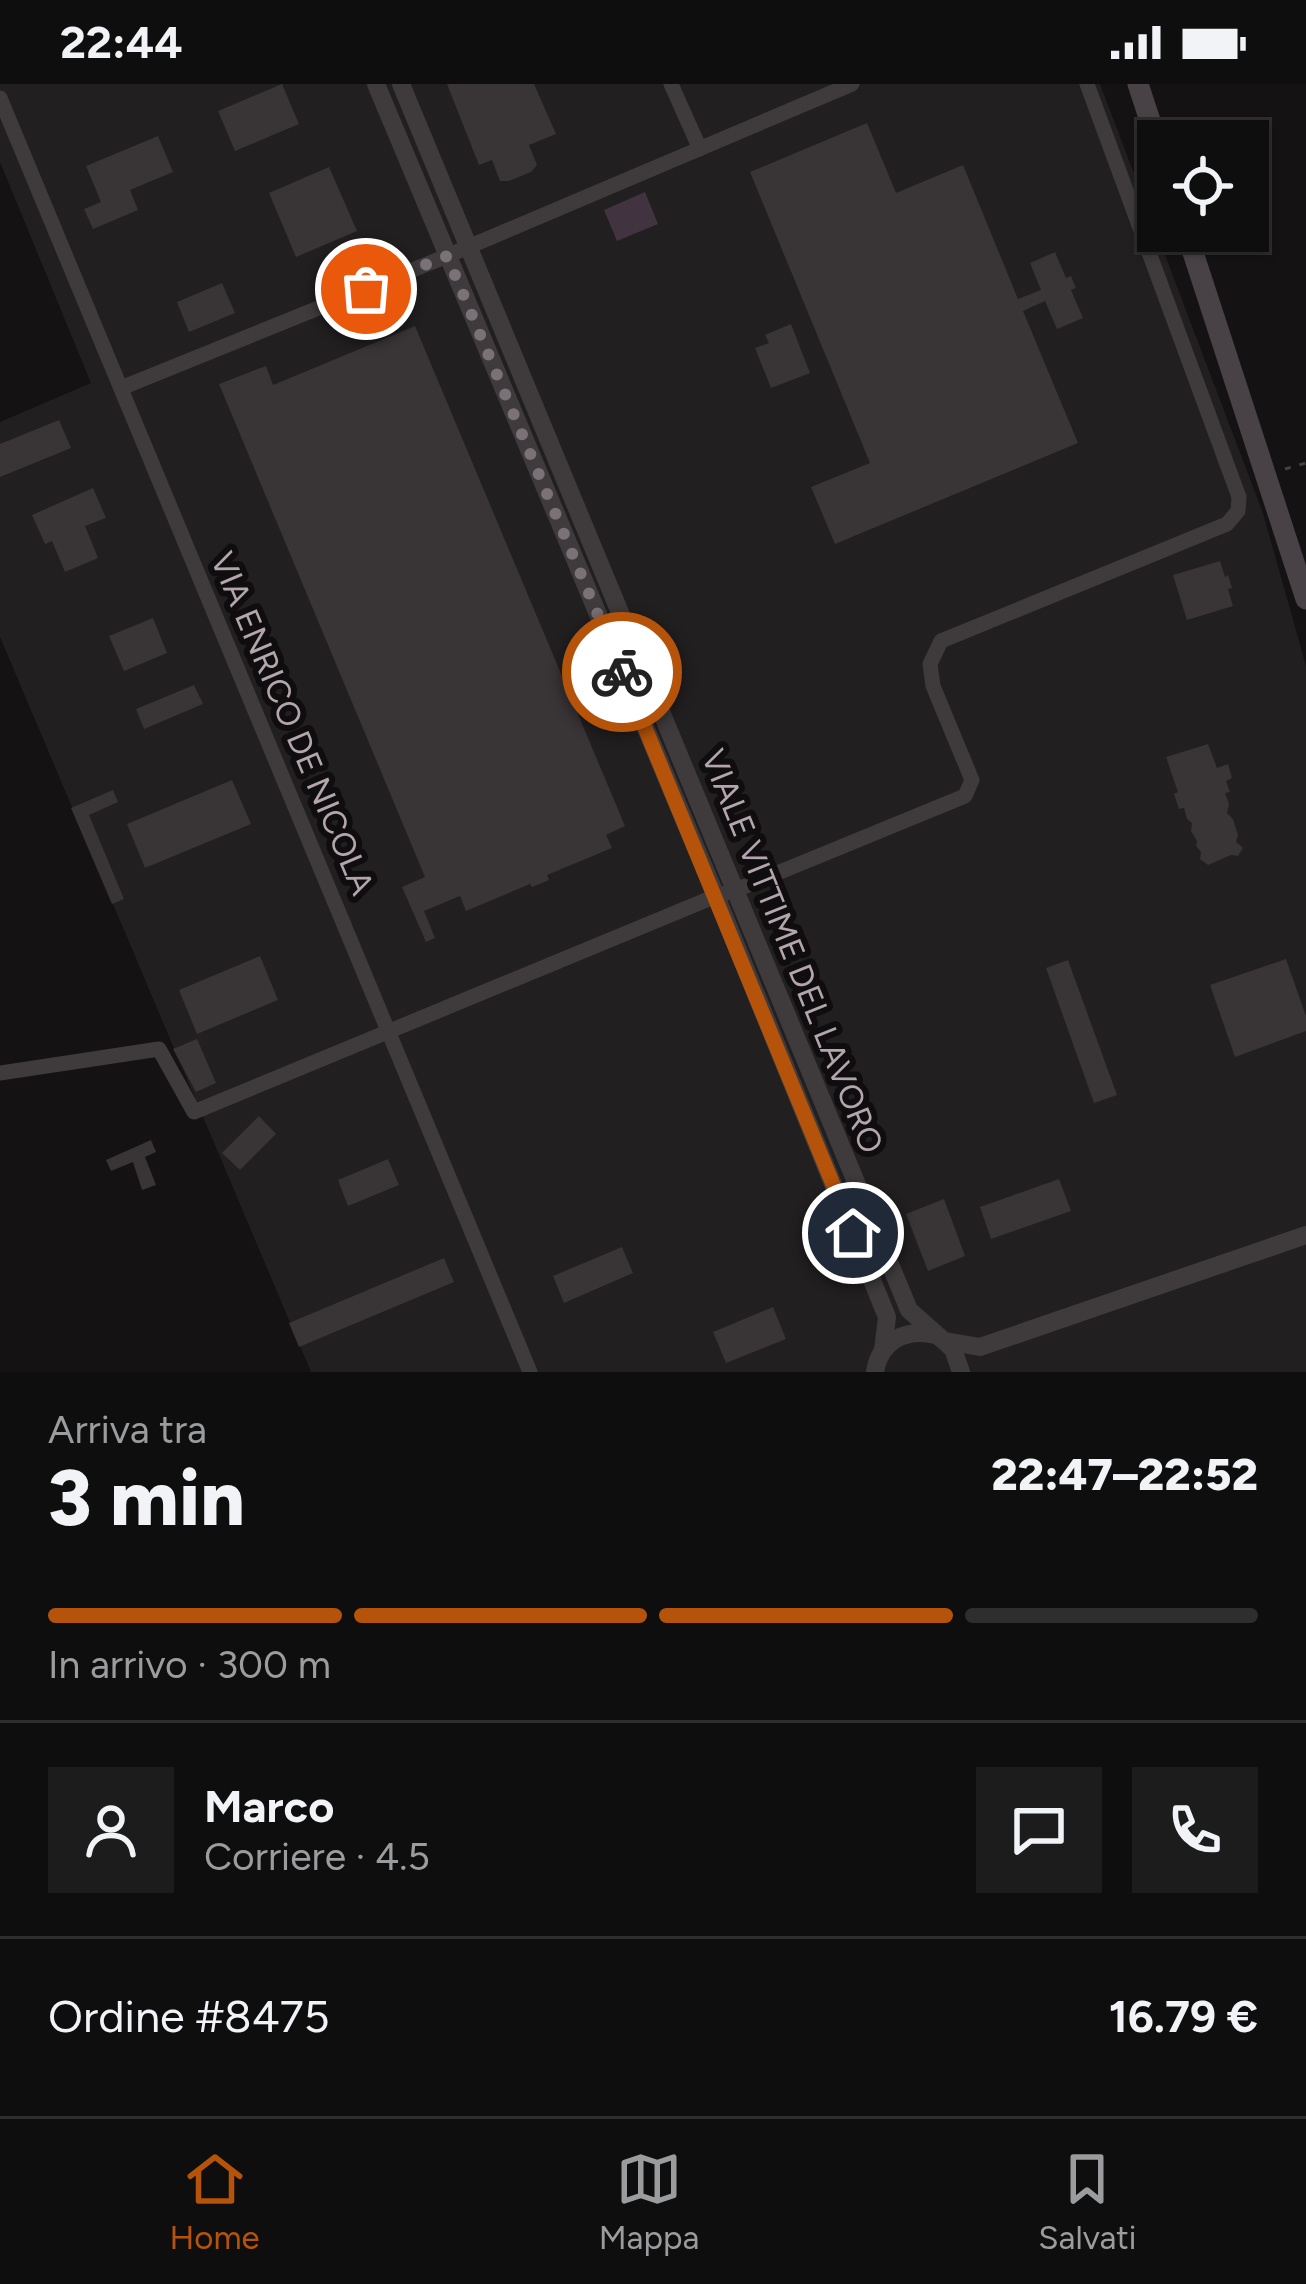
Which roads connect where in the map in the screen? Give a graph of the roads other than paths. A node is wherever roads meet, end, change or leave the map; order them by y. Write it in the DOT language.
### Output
graph roads {
  1 [pos="376,84"];
  2 [pos="401,84"];
  3 [pos="671,84"];
  4 [pos="852,84"];
  5 [pos="1087,84"];
  6 [pos="1138,84"];
  7 [pos="0,98"];
  8 [pos="1150,120"];
  9 [pos="700,149"];
  10 [pos="469,247"];
  11 [pos="1193,252"];
  12 [pos="447,256"];
  13 [pos="121,388"];
  14 [pos="1306,599"];
  15 [pos="736,890"];
  16 [pos="716,896"];
  17 [pos="390,1033"];
  18 [pos="0,1072"];
  19 [pos="1306,1234"];
  20 [pos="940,1338"];
  21 [pos="980,1347"];
  22 [pos="876,1364"];
  23 [pos="530,1372"];
  24 [pos="964,1372"];
  1 -- 12 [label="street, VIALE VITTIME DEL LAVORO"];
  2 -- 10 [label="street, VIALE VITTIME DEL LAVORO"];
  3 -- 9 [label="street"];
  4 -- 9 [label="street"];
  5 -- 15 [label="street"];
  6 -- 8 [label="main road"];
  7 -- 13 [label="street, VIA ENRICO DE NICOLA"];
  9 -- 10 [label="street"];
  10 -- 12 [label="street"];
  10 -- 15 [label="street, VIALE VITTIME DEL LAVORO"];
  11 -- 14 [label="main road"];
  12 -- 13 [label="street"];
  12 -- 16 [label="street, VIALE VITTIME DEL LAVORO"];
  13 -- 17 [label="street, VIA ENRICO DE NICOLA"];
  15 -- 16 [label="street"];
  15 -- 20 [label="street, VIALE VITTIME DEL LAVORO"];
  16 -- 17 [label="street"];
  16 -- 22 [label="street, VIALE VITTIME DEL LAVORO"];
  17 -- 18 [label="street"];
  17 -- 23 [label="street, VIA ENRICO DE NICOLA"];
  19 -- 21 [label="street"];
  20 -- 21 [label="street"];
  20 -- 22 [label="street"];
  20 -- 24 [label="street"];
  21 -- 24 [label="street"];
}
